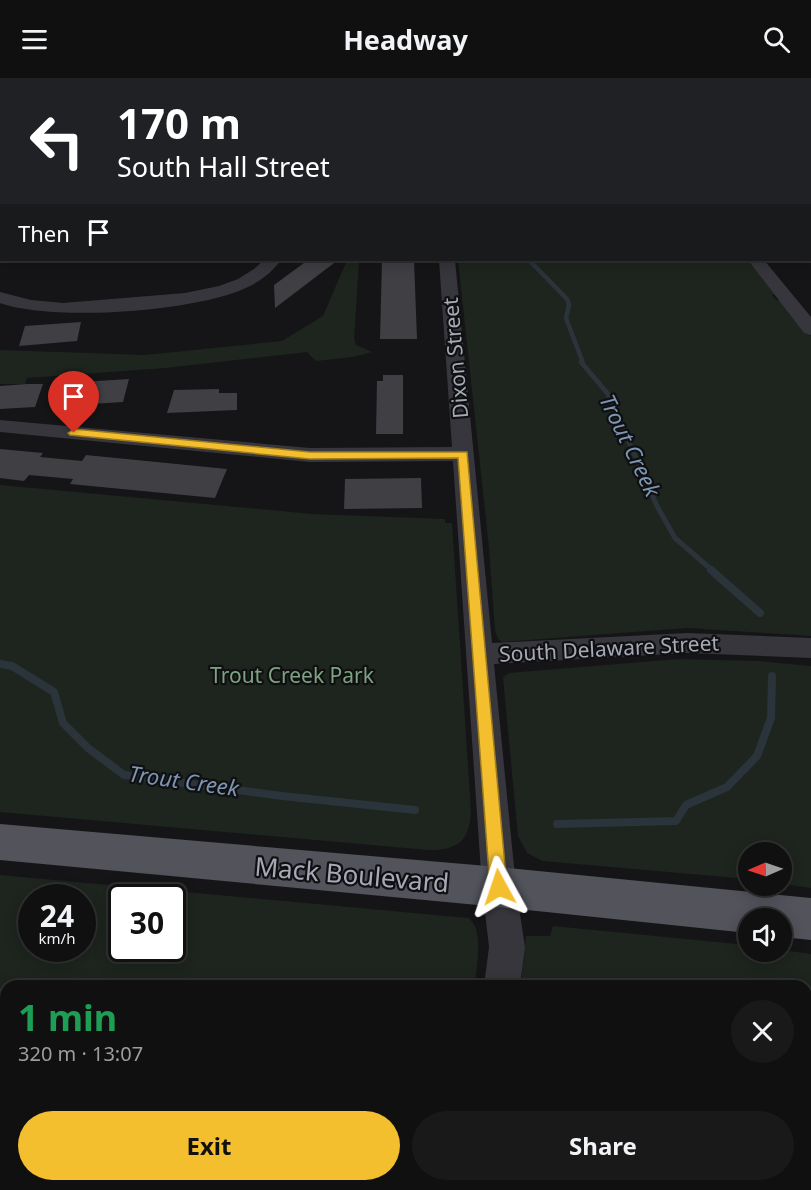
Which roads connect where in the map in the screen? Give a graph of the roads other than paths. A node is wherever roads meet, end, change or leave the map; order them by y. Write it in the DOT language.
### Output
graph roads {
  1 [pos="272,261"];
  2 [pos="447,261"];
  3 [pos="757,261"];
  4 [pos="0,297"];
  5 [pos="811,329"];
  6 [pos="0,426"];
  7 [pos="463,454"];
  8 [pos="811,648"];
  9 [pos="480,655"];
  10 [pos="0,842"];
  11 [pos="499,887"];
  12 [pos="811,919"];
  13 [pos="503,980"];
  1 -- 4 [label="street"];
  2 -- 7 [label="street, Dixon Street"];
  3 -- 5 [label="street"];
  6 -- 7 [label="street"];
  7 -- 9 [label="street, Dixon Street"];
  8 -- 9 [label="street, South Delaware Street"];
  9 -- 11 [label="street, Dixon Street"];
  10 -- 11 [label="main road, Mack Boulevard"];
  11 -- 12 [label="main road, Mack Boulevard"];
  11 -- 13 [label="street, Dixon Street"];
}
